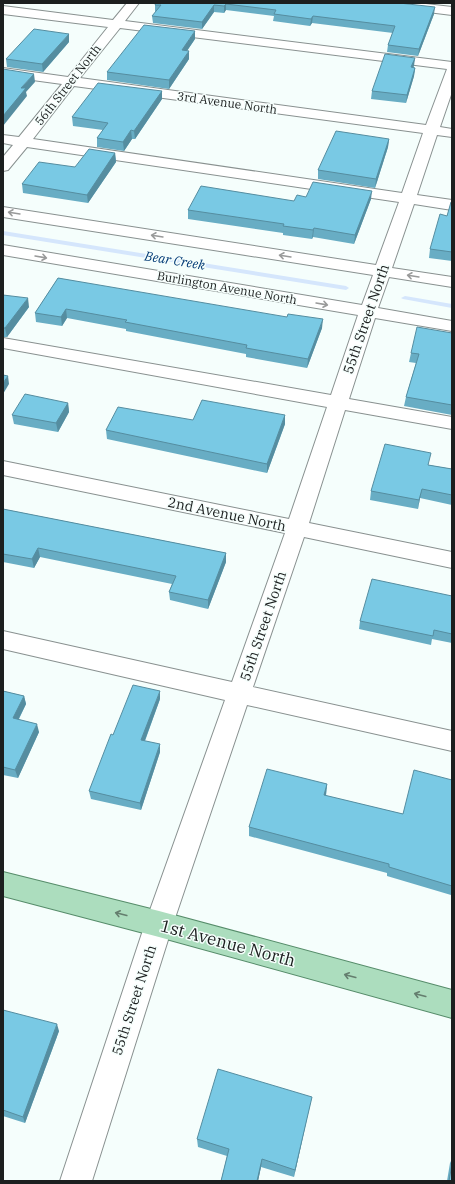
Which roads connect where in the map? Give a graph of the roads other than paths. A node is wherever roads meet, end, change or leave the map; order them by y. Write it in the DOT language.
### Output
graph roads {
  1 [pos="133,3"];
  2 [pos="388,3"];
  3 [pos="3,10"];
  4 [pos="452,11"];
  5 [pos="116,24"];
  6 [pos="452,66"];
  7 [pos="3,72"];
  8 [pos="452,72"];
  9 [pos="72,81"];
  10 [pos="432,131"];
  11 [pos="452,134"];
  12 [pos="3,139"];
  13 [pos="23,142"];
  14 [pos="3,167"];
  15 [pos="408,199"];
  16 [pos="452,205"];
  17 [pos="3,212"];
  18 [pos="3,250"];
  19 [pos="382,271"];
  20 [pos="452,282"];
  21 [pos="368,312"];
  22 [pos="452,326"];
  23 [pos="3,343"];
  24 [pos="338,402"];
  25 [pos="452,423"];
  26 [pos="3,468"];
  27 [pos="297,528"];
  28 [pos="452,560"];
  29 [pos="3,640"];
  30 [pos="239,694"];
  31 [pos="452,741"];
  32 [pos="3,884"];
  33 [pos="159,924"];
  34 [pos="452,1004"];
  35 [pos="76,1181"];
  1 -- 5 [label="street, 56th Street North"];
  2 -- 4 [label="street"];
  3 -- 5 [label="street"];
  5 -- 6 [label="street"];
  5 -- 9 [label="street, 56th Street North"];
  7 -- 9 [label="street, 3rd Avenue North"];
  8 -- 10 [label="street, 55th Street North"];
  9 -- 10 [label="street, 3rd Avenue North"];
  9 -- 13 [label="street, 56th Street North"];
  10 -- 11 [label="street, 3rd Avenue North"];
  10 -- 15 [label="street, 55th Street North"];
  12 -- 13 [label="street"];
  13 -- 14 [label="street, 56th Street North"];
  13 -- 15 [label="street"];
  15 -- 16 [label="street"];
  15 -- 19 [label="street, 55th Street North"];
  19 -- 17 [label="street, one-way"];
  18 -- 21 [label="street, Burlington Avenue North, one-way"];
  20 -- 19 [label="street, one-way"];
  19 -- 21 [label="street, 55th Street North"];
  21 -- 22 [label="street, Burlington Avenue North"];
  21 -- 24 [label="street, 55th Street North"];
  23 -- 24 [label="street"];
  24 -- 25 [label="street"];
  24 -- 27 [label="street, 55th Street North"];
  26 -- 27 [label="street, 2nd Avenue North"];
  27 -- 28 [label="street, 2nd Avenue North"];
  27 -- 30 [label="street, 55th Street North"];
  29 -- 30 [label="street"];
  30 -- 31 [label="street"];
  30 -- 33 [label="street, 55th Street North"];
  33 -- 32 [label="main road, 1st Avenue North, one-way"];
  34 -- 33 [label="main road, 1st Avenue North, one-way"];
  33 -- 35 [label="street, 55th Street North"];
}
